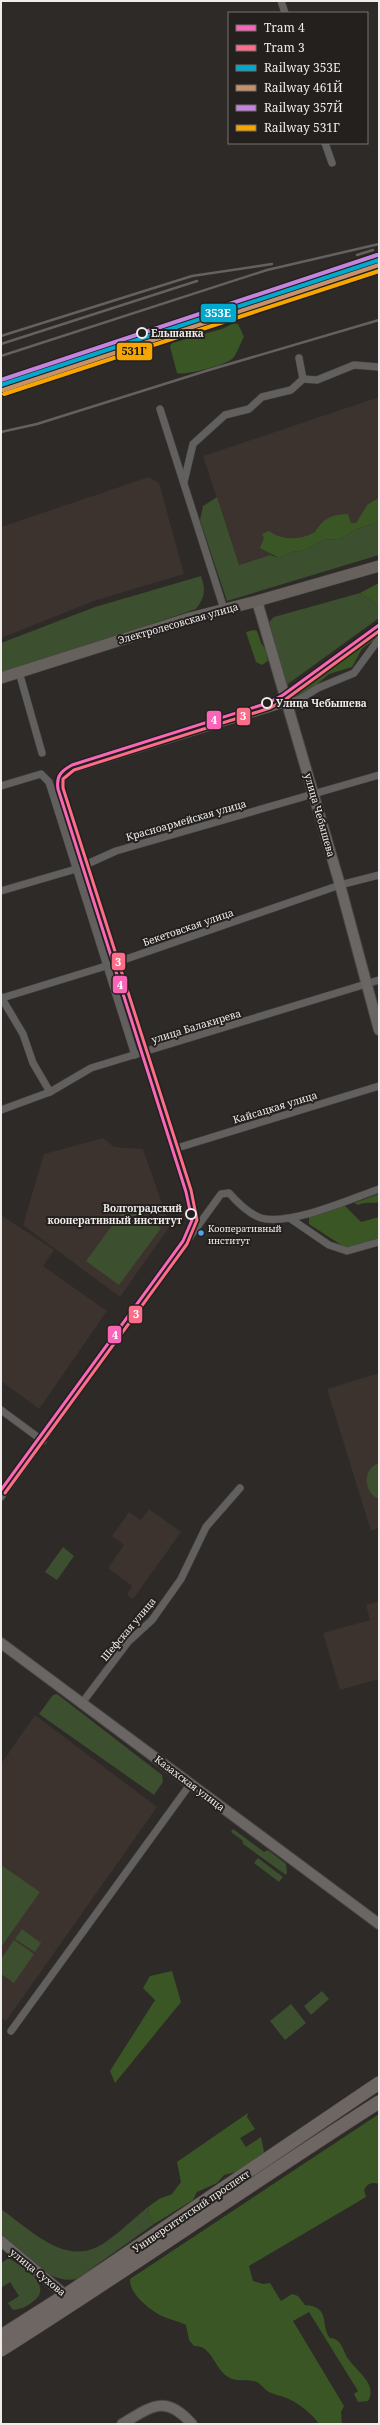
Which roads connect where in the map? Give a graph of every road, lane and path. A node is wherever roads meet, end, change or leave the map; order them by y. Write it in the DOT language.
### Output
graph roads {
  1 [pos="281,1"];
  2 [pos="285,12"];
  3 [pos="325,144"];
  4 [pos="332,163"];
  5 [pos="299,358"];
  6 [pos="379,367"];
  7 [pos="303,379"];
  8 [pos="160,409"];
  9 [pos="184,483"];
  10 [pos="379,566"];
  11 [pos="257,601"];
  12 [pos="224,609"];
  13 [pos="379,639"];
  14 [pos="19,672"];
  15 [pos="1,678"];
  16 [pos="285,704"];
  17 [pos="42,753"];
  18 [pos="74,769"];
  19 [pos="379,775"];
  20 [pos="1,786"];
  21 [pos="314,793"];
  22 [pos="76,869"];
  23 [pos="379,874"];
  24 [pos="340,885"];
  25 [pos="1,891"];
  26 [pos="106,966"];
  27 [pos="379,980"];
  28 [pos="368,984"];
  29 [pos="2,998"];
  30 [pos="379,1030"];
  31 [pos="135,1055"];
  32 [pos="379,1086"];
  33 [pos="50,1092"];
  34 [pos="1,1110"];
  35 [pos="177,1148"];
  36 [pos="379,1189"];
  37 [pos="291,1219"];
  38 [pos="379,1242"];
  39 [pos="1,1410"];
  40 [pos="43,1441"];
  41 [pos="240,1488"];
  42 [pos="1,1497"];
  43 [pos="1,1643"];
  44 [pos="82,1703"];
  45 [pos="191,1783"];
  46 [pos="379,1924"];
  47 [pos="10,2032"];
  48 [pos="379,2083"];
  49 [pos="379,2102"];
  50 [pos="1,2241"];
  51 [pos="70,2299"];
  52 [pos="1,2336"];
  53 [pos="1,2350"];
  54 [pos="122,2424"];
  55 [pos="192,2424"];
  1 -- 2 [label="street"];
  3 -- 4 [label="street"];
  5 -- 7 [label="street"];
  6 -- 7 [label="street"];
  7 -- 9 [label="street"];
  8 -- 9 [label="street"];
  9 -- 12 [label="street"];
  10 -- 11 [label="main road, Электролесовская улица"];
  11 -- 12 [label="main road, Электролесовская улица"];
  11 -- 16 [label="street, улица Чебышева"];
  12 -- 14 [label="main road, Электролесовская улица"];
  13 -- 16 [label="street"];
  14 -- 15 [label="main road, Электролесовская улица"];
  14 -- 17 [label="street"];
  16 -- 18 [label="street"];
  16 -- 21 [label="street, улица Чебышева"];
  19 -- 21 [label="street, Красноармейская улица"];
  20 -- 22 [label="street"];
  21 -- 22 [label="street, Красноармейская улица"];
  21 -- 24 [label="street, улица Чебышева"];
  22 -- 25 [label="street, Красноармейская улица"];
  22 -- 26 [label="street"];
  23 -- 24 [label="street, Бекетовская улица"];
  24 -- 26 [label="street, Бекетовская улица"];
  24 -- 28 [label="street, улица Чебышева"];
  26 -- 29 [label="street, Бекетовская улица"];
  26 -- 31 [label="street"];
  27 -- 28 [label="street, улица Балакирева"];
  28 -- 30 [label="street, улица Чебышева"];
  28 -- 31 [label="street, улица Балакирева"];
  29 -- 33 [label="street"];
  31 -- 33 [label="street, улица Балакирева"];
  32 -- 35 [label="street, Кайсацкая улица"];
  33 -- 34 [label="street, улица Балакирева"];
  36 -- 37 [label="street"];
  37 -- 38 [label="street"];
  37 -- 40 [label="street"];
  39 -- 40 [label="street"];
  40 -- 42 [label="street"];
  41 -- 44 [label="street, Шефская улица"];
  43 -- 44 [label="street, Казахская улица"];
  44 -- 45 [label="street, Казахская улица"];
  45 -- 46 [label="street, Казахская улица"];
  45 -- 47 [label="street"];
  48 -- 51 [label="highway, Университетский проспект"];
  49 -- 51 [label="highway, Университетский проспект"];
  50 -- 51 [label="street, улица Сухова"];
  51 -- 52 [label="highway, Университетский проспект"];
  51 -- 53 [label="highway, Университетский проспект"];
  54 -- 55 [label="street"];
}
